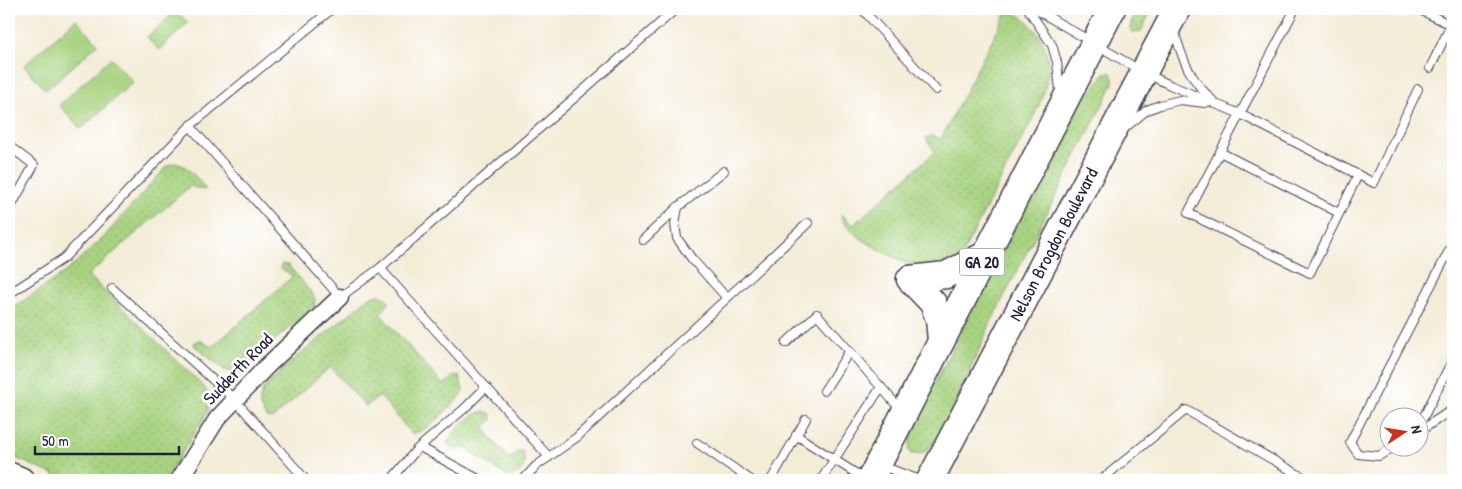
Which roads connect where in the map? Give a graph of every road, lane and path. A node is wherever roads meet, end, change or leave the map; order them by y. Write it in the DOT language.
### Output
graph roads {
  1 [pos="332,9"];
  2 [pos="676,9"];
  3 [pos="862,9"];
  4 [pos="1028,9"];
  5 [pos="1034,9"];
  6 [pos="1112,9"];
  7 [pos="1295,9"];
  8 [pos="1418,9"];
  9 [pos="1174,15"];
  10 [pos="1094,44"];
  11 [pos="1430,68"];
  12 [pos="1143,72"];
  13 [pos="1418,88"];
  14 [pos="936,90"];
  15 [pos="1217,105"];
  16 [pos="1062,107"];
  17 [pos="1240,114"];
  18 [pos="190,126"];
  19 [pos="1105,145"];
  20 [pos="9,146"];
  21 [pos="1220,152"];
  22 [pos="724,171"];
  23 [pos="1358,175"];
  24 [pos="678,207"];
  25 [pos="9,210"];
  26 [pos="1339,214"];
  27 [pos="808,223"];
  28 [pos="643,240"];
  29 [pos="1453,243"];
  30 [pos="985,256"];
  31 [pos="380,268"];
  32 [pos="112,288"];
  33 [pos="9,294"];
  34 [pos="340,297"];
  35 [pos="727,298"];
  36 [pos="941,341"];
  37 [pos="786,344"];
  38 [pos="849,352"];
  39 [pos="1453,359"];
  40 [pos="486,387"];
  41 [pos="881,388"];
  42 [pos="824,391"];
  43 [pos="235,400"];
  44 [pos="1429,406"];
  45 [pos="1453,409"];
  46 [pos="904,413"];
  47 [pos="806,419"];
  48 [pos="1430,424"];
  49 [pos="796,435"];
  50 [pos="697,444"];
  51 [pos="420,447"];
  52 [pos="1380,455"];
  53 [pos="549,457"];
  54 [pos="834,460"];
  55 [pos="9,475"];
  56 [pos="871,475"];
  57 [pos="21,480"];
  58 [pos="179,480"];
  59 [pos="306,480"];
  60 [pos="391,480"];
  61 [pos="480,480"];
  62 [pos="523,480"];
  63 [pos="751,480"];
  64 [pos="771,480"];
  65 [pos="821,480"];
  66 [pos="920,480"];
  67 [pos="930,480"];
  68 [pos="1101,480"];
  69 [pos="1308,480"];
  1 -- 18 [label="lane"];
  2 -- 31 [label="lane"];
  3 -- 14 [label="lane"];
  4 -- 16 [label="lane"];
  5 -- 10 [label="lane"];
  6 -- 10 [label="highway, GA 20"];
  7 -- 17 [label="lane"];
  8 -- 11 [label="lane"];
  9 -- 12 [label="highway, Nelson Brogdon Boulevard"];
  9 -- 15 [label="lane"];
  10 -- 12 [label="lane"];
  10 -- 16 [label="highway, GA 20"];
  12 -- 15 [label="lane"];
  12 -- 19 [label="highway, Nelson Brogdon Boulevard"];
  13 -- 23 [label="lane"];
  15 -- 17 [label="lane"];
  15 -- 19 [label="lane"];
  16 -- 30 [label="highway, GA 20"];
  17 -- 21 [label="lane"];
  17 -- 23 [label="lane"];
  18 -- 33 [label="lane"];
  18 -- 34 [label="lane"];
  19 -- 67 [label="highway, Nelson Brogdon Boulevard"];
  20 -- 25 [label="lane"];
  21 -- 26 [label="lane"];
  21 -- 26 [label="lane"];
  22 -- 24 [label="lane"];
  23 -- 26 [label="lane"];
  24 -- 28 [label="lane"];
  24 -- 35 [label="lane"];
  27 -- 35 [label="lane"];
  29 -- 52 [label="lane"];
  30 -- 36 [label="highway, GA 20"];
  30 -- 36 [label="highway"];
  31 -- 34 [label="lane"];
  31 -- 40 [label="lane"];
  32 -- 43 [label="lane"];
  34 -- 43 [label="street, Sudderth Road"];
  35 -- 53 [label="lane"];
  36 -- 46 [label="highway, GA 20"];
  37 -- 38 [label="lane"];
  38 -- 41 [label="lane"];
  38 -- 42 [label="lane"];
  39 -- 44 [label="lane"];
  40 -- 51 [label="lane"];
  40 -- 53 [label="lane"];
  41 -- 46 [label="lane"];
  41 -- 54 [label="lane"];
  43 -- 58 [label="street, Sudderth Road"];
  43 -- 59 [label="lane"];
  45 -- 48 [label="lane"];
  46 -- 56 [label="highway, GA 20"];
  47 -- 49 [label="lane"];
  49 -- 54 [label="lane"];
  49 -- 64 [label="lane"];
  50 -- 63 [label="lane"];
  51 -- 60 [label="lane"];
  51 -- 61 [label="lane"];
  53 -- 62 [label="lane"];
  54 -- 56 [label="lane"];
  54 -- 65 [label="lane"];
  55 -- 57 [label="main road"];
  56 -- 66 [label="lane"];
  68 -- 69 [label="lane"];
}
